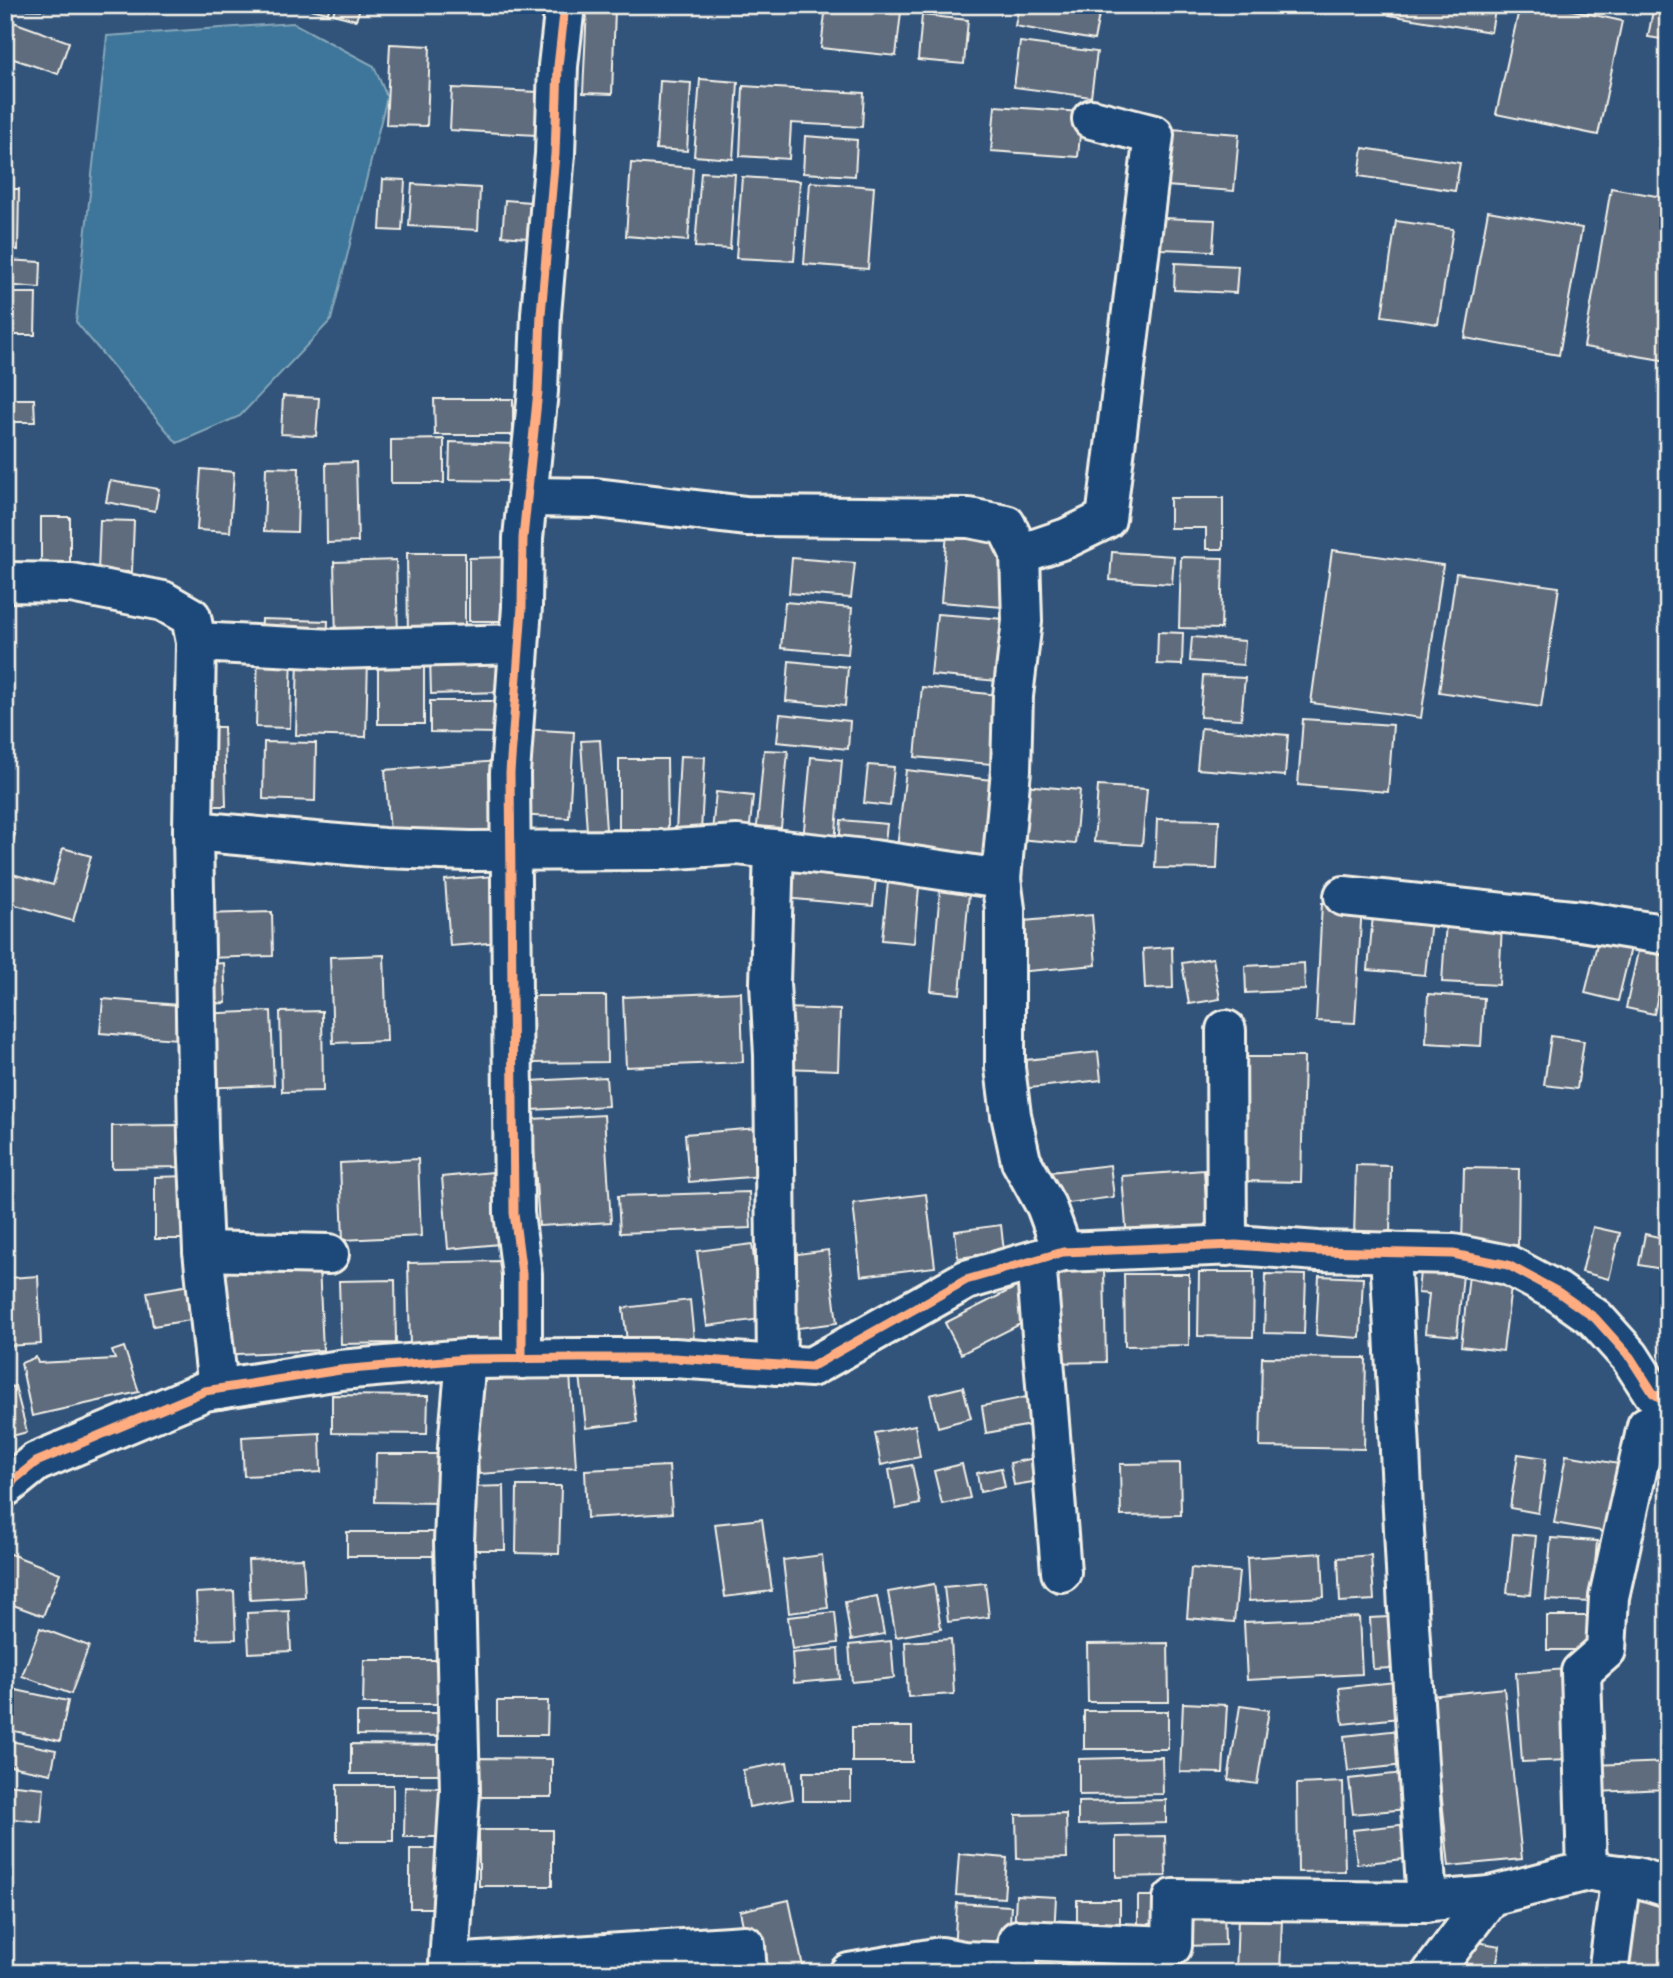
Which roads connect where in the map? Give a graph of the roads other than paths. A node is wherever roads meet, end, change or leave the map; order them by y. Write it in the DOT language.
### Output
graph roads {
  1 [pos="565,5"];
  2 [pos="1092,119"];
  3 [pos="527,497"];
  4 [pos="1020,554"];
  5 [pos="5,582"];
  6 [pos="197,642"];
  7 [pos="518,644"];
  8 [pos="193,831"];
  9 [pos="774,849"];
  10 [pos="510,851"];
  11 [pos="1001,879"];
  12 [pos="1344,896"];
  13 [pos="1668,935"];
  14 [pos="1226,1030"];
  15 [pos="1227,1246"];
  16 [pos="203,1251"];
  17 [pos="1390,1252"];
  18 [pos="330,1254"];
  19 [pos="1049,1256"];
  20 [pos="466,1359"];
  21 [pos="522,1359"];
  22 [pos="777,1365"];
  23 [pos="218,1389"];
  24 [pos="1668,1403"];
  25 [pos="1668,1423"];
  26 [pos="5,1487"];
  27 [pos="1061,1572"];
  28 [pos="1604,1873"];
  29 [pos="1668,1887"];
  30 [pos="1490,1896"];
  31 [pos="1427,1902"];
  32 [pos="963,1967"];
  33 [pos="444,1968"];
  34 [pos="747,1973"];
  35 [pos="849,1973"];
  36 [pos="1432,1973"];
  37 [pos="1608,1973"];
  1 -- 3 [label="street"];
  2 -- 4 [label="street"];
  3 -- 4 [label="street"];
  3 -- 7 [label="street"];
  4 -- 11 [label="street"];
  5 -- 6 [label="street"];
  6 -- 7 [label="street"];
  6 -- 8 [label="street"];
  7 -- 10 [label="street"];
  8 -- 10 [label="street"];
  8 -- 16 [label="street"];
  9 -- 10 [label="street"];
  9 -- 11 [label="street"];
  9 -- 22 [label="street"];
  10 -- 21 [label="street"];
  11 -- 19 [label="street"];
  12 -- 13 [label="street"];
  14 -- 15 [label="street"];
  15 -- 17 [label="street"];
  15 -- 19 [label="street"];
  16 -- 18 [label="street"];
  16 -- 23 [label="street"];
  17 -- 24 [label="street"];
  17 -- 31 [label="street"];
  19 -- 22 [label="street"];
  19 -- 27 [label="street"];
  20 -- 21 [label="street"];
  20 -- 23 [label="street"];
  20 -- 33 [label="street"];
  21 -- 22 [label="street"];
  23 -- 26 [label="street"];
  25 -- 28 [label="street"];
  28 -- 29 [label="street"];
  28 -- 30 [label="street"];
  28 -- 37 [label="street"];
  30 -- 31 [label="street"];
  30 -- 36 [label="street"];
  31 -- 32 [label="street"];
  32 -- 35 [label="street"];
  33 -- 34 [label="street"];
}
